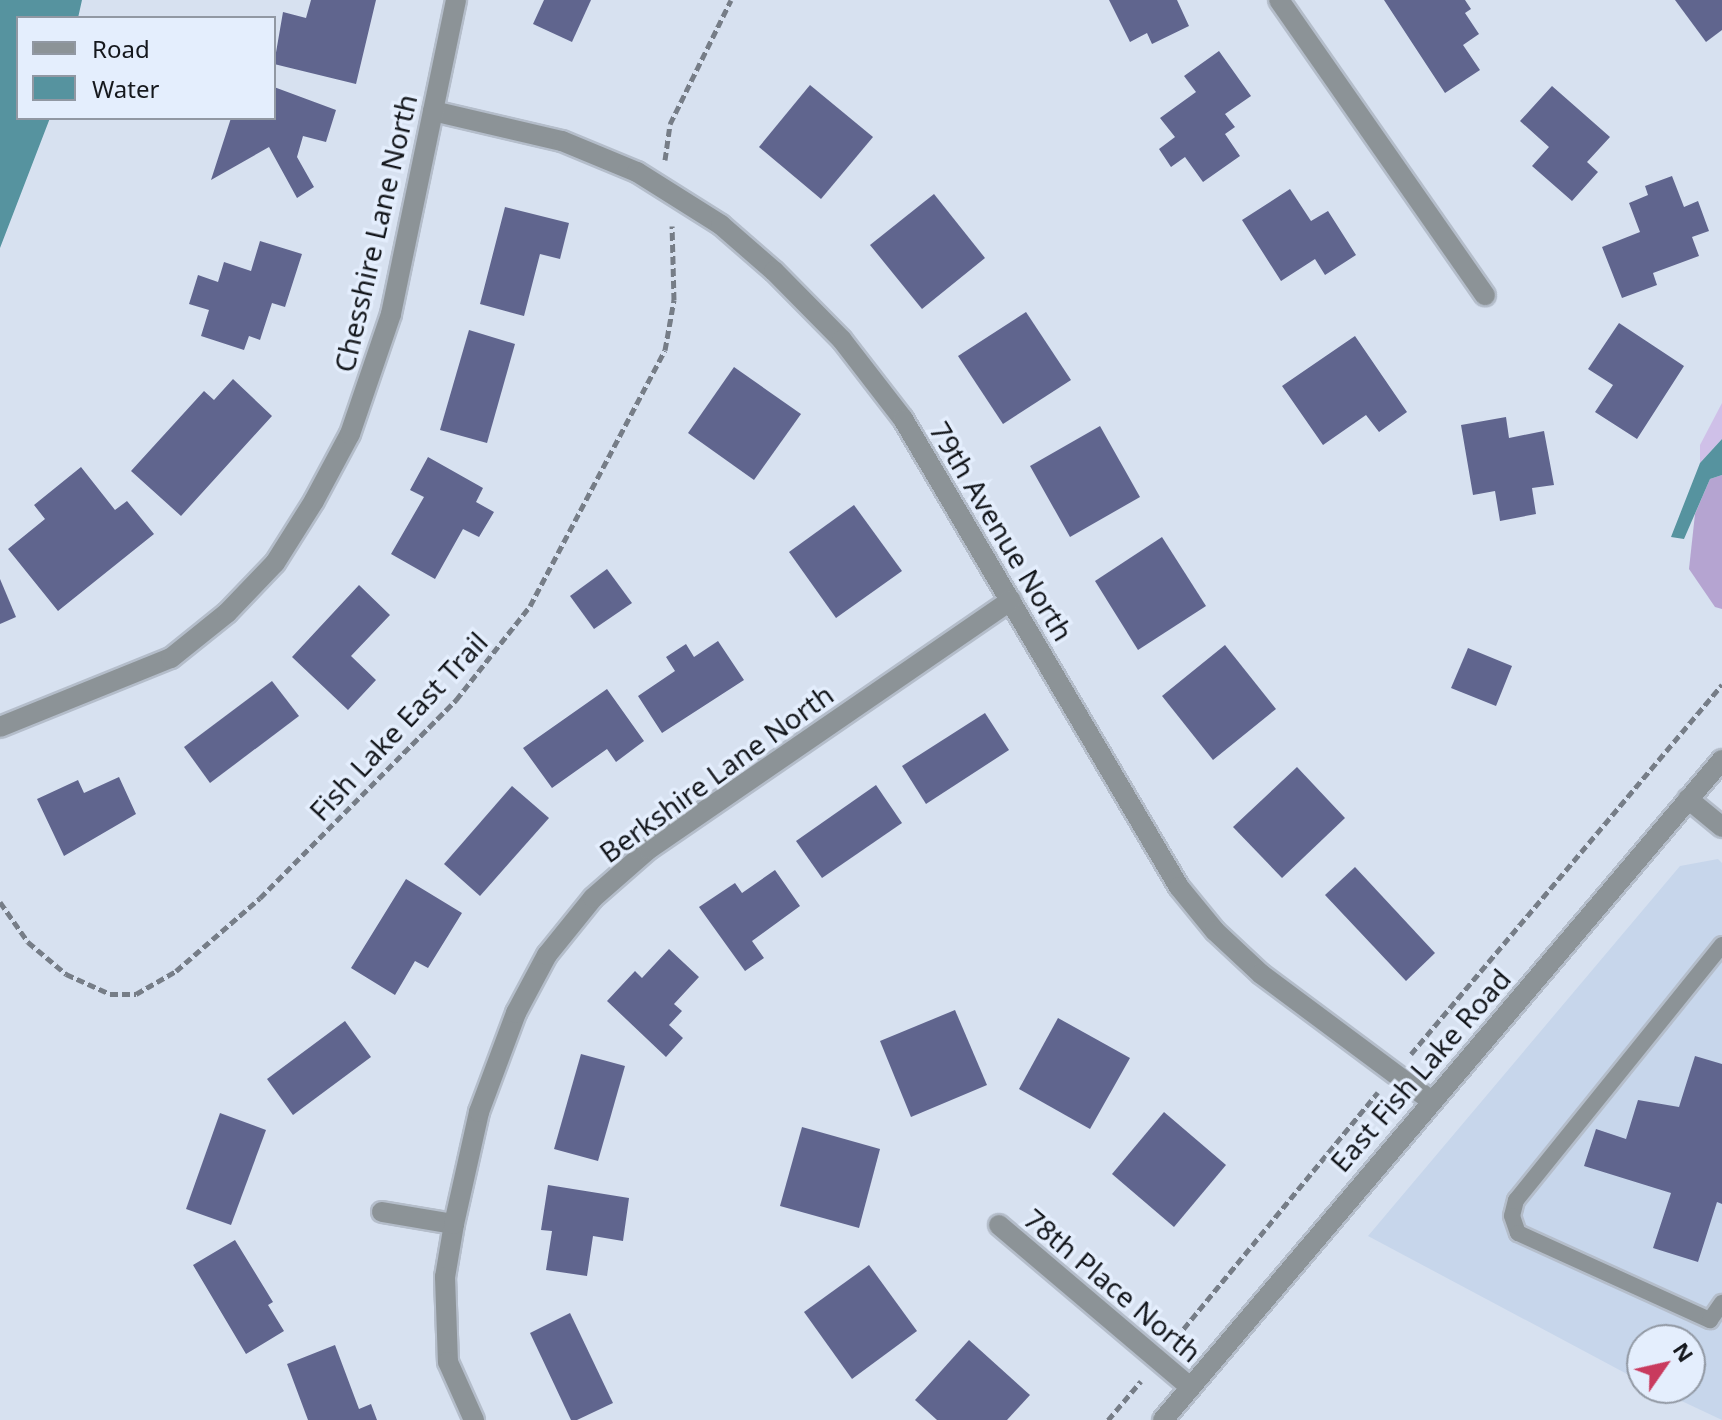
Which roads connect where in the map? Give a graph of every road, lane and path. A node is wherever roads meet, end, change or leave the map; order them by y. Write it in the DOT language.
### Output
graph roads {
  1 [pos="456,0"];
  2 [pos="731,0"];
  3 [pos="1279,0"];
  4 [pos="433,111"];
  5 [pos="665,165"];
  6 [pos="672,221"];
  7 [pos="1485,295"];
  8 [pos="1011,600"];
  9 [pos="1722,685"];
  10 [pos="0,727"];
  11 [pos="1722,760"];
  12 [pos="1688,799"];
  13 [pos="1722,827"];
  14 [pos="0,902"];
  15 [pos="1722,945"];
  16 [pos="1396,1072"];
  17 [pos="1430,1100"];
  18 [pos="382,1212"];
  19 [pos="454,1224"];
  20 [pos="999,1225"];
  21 [pos="1722,1303"];
  22 [pos="1176,1338"];
  23 [pos="1141,1381"];
  24 [pos="1190,1387"];
  25 [pos="474,1420"];
  26 [pos="1108,1420"];
  27 [pos="1163,1420"];
  1 -- 4 [label="street, Chesshire Lane North"];
  2 -- 5 [label="path"];
  3 -- 7 [label="street"];
  4 -- 8 [label="street, 79th Avenue North"];
  4 -- 10 [label="street, Chesshire Lane North"];
  6 -- 14 [label="path, Fish Lake East Trail"];
  8 -- 16 [label="street, 79th Avenue North"];
  8 -- 19 [label="street, Berkshire Lane North"];
  9 -- 16 [label="path"];
  11 -- 12 [label="street, East Fish Lake Road"];
  12 -- 13 [label="street"];
  12 -- 17 [label="street, East Fish Lake Road"];
  15 -- 21 [label="lane"];
  16 -- 17 [label="street, 79th Avenue North"];
  16 -- 22 [label="path"];
  17 -- 24 [label="street, East Fish Lake Road"];
  18 -- 19 [label="street"];
  19 -- 25 [label="street, Berkshire Lane North"];
  20 -- 24 [label="street, 78th Place North"];
  23 -- 26 [label="path"];
  24 -- 27 [label="street, East Fish Lake Road"];
}
